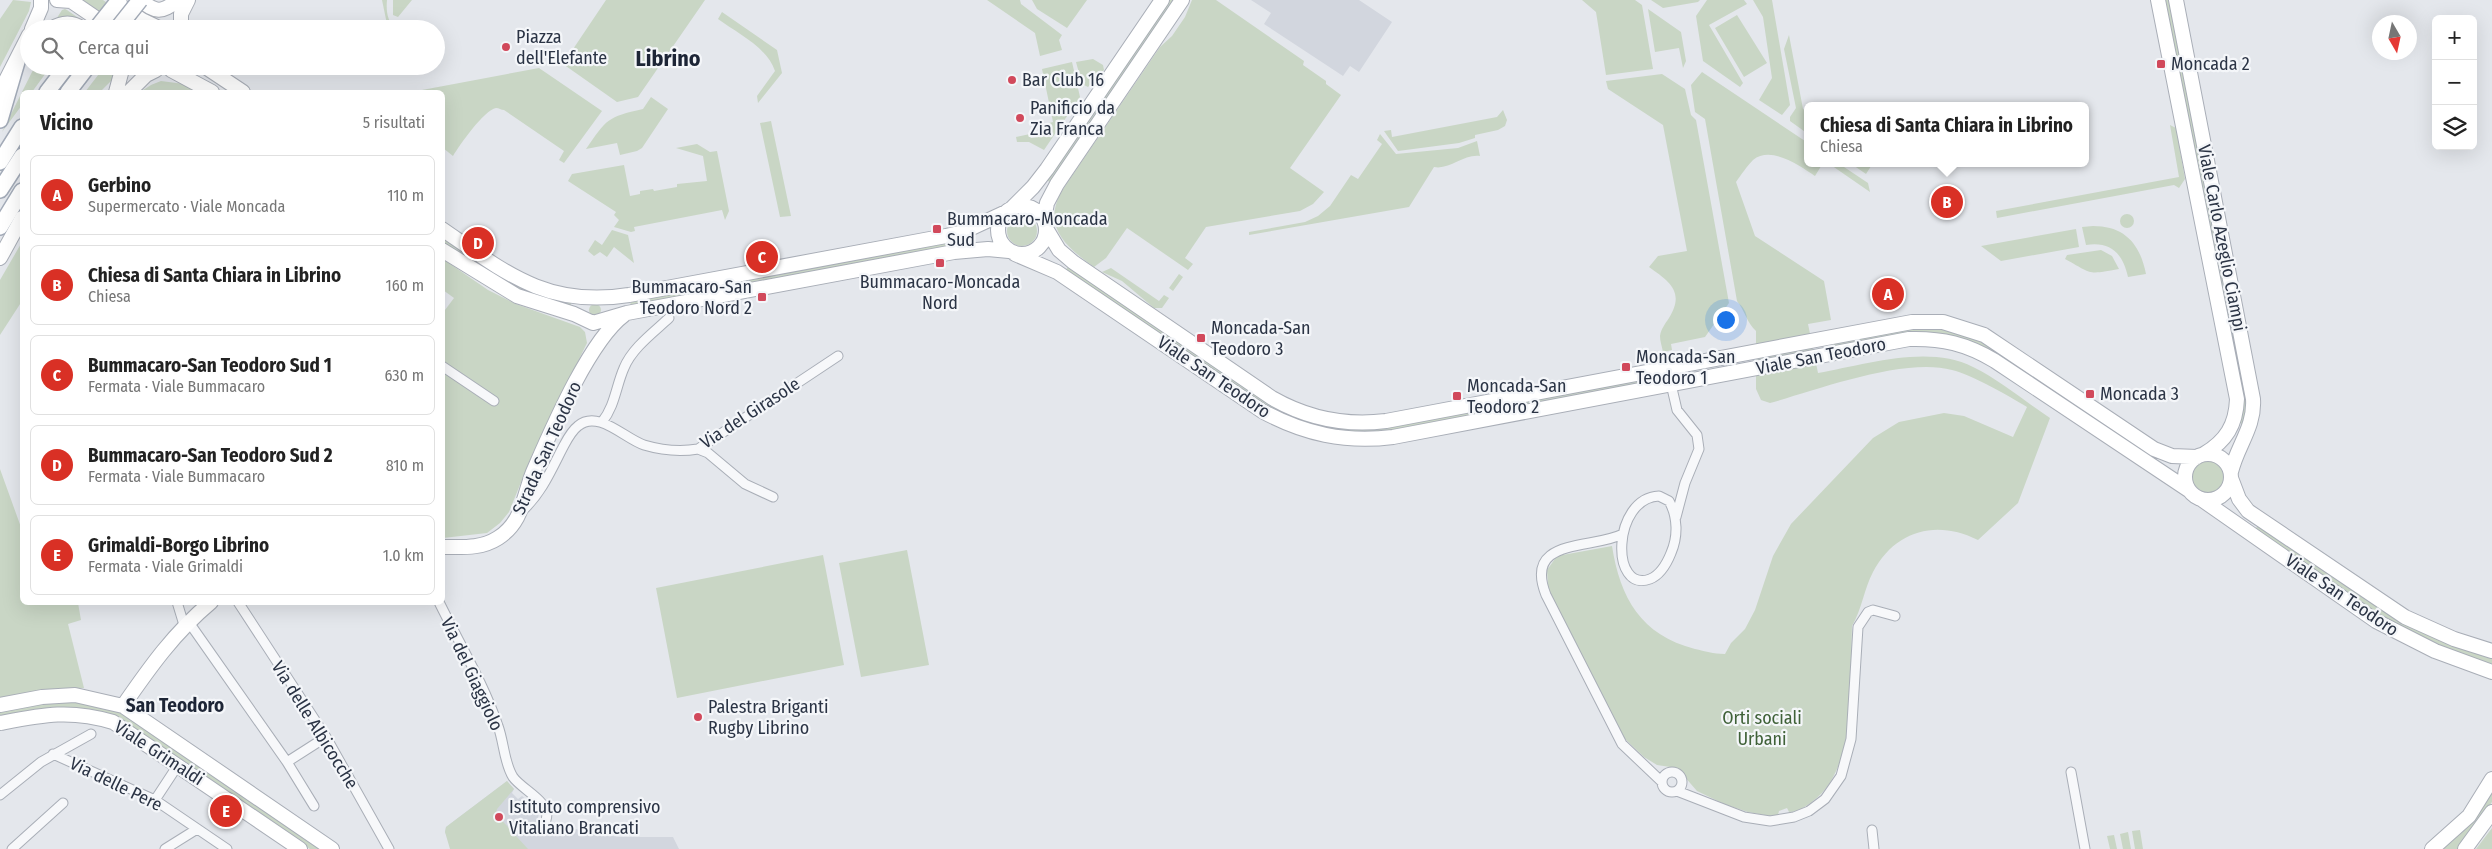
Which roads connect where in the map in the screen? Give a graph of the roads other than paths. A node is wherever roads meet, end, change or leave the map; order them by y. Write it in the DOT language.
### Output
graph roads {
  1 [pos="41,0"];
  2 [pos="57,0"];
  3 [pos="113,0"];
  4 [pos="119,0"];
  5 [pos="140,0"];
  6 [pos="178,0"];
  7 [pos="188,0"];
  8 [pos="1162,0"];
  9 [pos="1182,0"];
  10 [pos="2158,0"];
  11 [pos="2176,0"];
  12 [pos="36,20"];
  13 [pos="99,20"];
  14 [pos="103,20"];
  15 [pos="124,20"];
  16 [pos="142,20"];
  17 [pos="181,20"];
  18 [pos="20,62"];
  19 [pos="20,65"];
  20 [pos="60,75"];
  21 [pos="81,75"];
  22 [pos="121,75"];
  23 [pos="146,75"];
  24 [pos="184,75"];
  25 [pos="217,75"];
  26 [pos="49,90"];
  27 [pos="70,90"];
  28 [pos="117,90"];
  29 [pos="132,90"];
  30 [pos="209,90"];
  31 [pos="239,90"];
  32 [pos="0,92"];
  33 [pos="0,120"];
  34 [pos="20,130"];
  35 [pos="20,159"];
  36 [pos="0,162"];
  37 [pos="1042,176"];
  38 [pos="1057,184"];
  39 [pos="0,190"];
  40 [pos="20,194"];
  41 [pos="1008,211"];
  42 [pos="20,222"];
  43 [pos="1046,224"];
  44 [pos="0,227"];
  45 [pos="445,231"];
  46 [pos="963,232"];
  47 [pos="970,250"];
  48 [pos="445,252"];
  49 [pos="1012,253"];
  50 [pos="0,258"];
  51 [pos="1073,262"];
  52 [pos="1062,275"];
  53 [pos="595,298"];
  54 [pos="626,313"];
  55 [pos="669,318"];
  56 [pos="586,320"];
  57 [pos="603,320"];
  58 [pos="600,342"];
  59 [pos="838,356"];
  60 [pos="590,357"];
  61 [pos="1706,361"];
  62 [pos="445,368"];
  63 [pos="1668,368"];
  64 [pos="1709,377"];
  65 [pos="1671,384"];
  66 [pos="494,401"];
  67 [pos="602,422"];
  68 [pos="2234,422"];
  69 [pos="2250,428"];
  70 [pos="698,449"];
  71 [pos="2200,456"];
  72 [pos="2231,475"];
  73 [pos="1685,483"];
  74 [pos="2196,495"];
  75 [pos="773,497"];
  76 [pos="1663,498"];
  77 [pos="521,512"];
  78 [pos="1676,518"];
  79 [pos="1623,534"];
  80 [pos="1601,542"];
  81 [pos="445,547"];
  82 [pos="1622,549"];
  83 [pos="178,605"];
  84 [pos="207,605"];
  85 [pos="240,605"];
  86 [pos="440,605"];
  87 [pos="1895,616"];
  88 [pos="186,623"];
  89 [pos="2492,651"];
  90 [pos="2492,672"];
  91 [pos="0,705"];
  92 [pos="123,706"];
  93 [pos="0,723"];
  94 [pos="91,734"];
  95 [pos="326,737"];
  96 [pos="53,754"];
  97 [pos="287,762"];
  98 [pos="178,765"];
  99 [pos="1648,766"];
  100 [pos="1672,772"];
  101 [pos="2071,772"];
  102 [pos="2492,779"];
  103 [pos="1662,782"];
  104 [pos="1679,787"];
  105 [pos="0,795"];
  106 [pos="155,800"];
  107 [pos="63,802"];
  108 [pos="314,806"];
  109 [pos="2492,812"];
  110 [pos="546,820"];
  111 [pos="197,829"];
  112 [pos="1872,830"];
  113 [pos="12,849"];
  114 [pos="165,849"];
  115 [pos="227,849"];
  116 [pos="300,849"];
  117 [pos="332,849"];
  118 [pos="389,849"];
  119 [pos="1874,849"];
  120 [pos="2085,849"];
  121 [pos="2432,849"];
  122 [pos="2465,849"];
  1 -- 12 [label="main road"];
  2 -- 13 [label="main road"];
  3 -- 16 [label="main road"];
  4 -- 14 [label="main road, bridge"];
  5 -- 6 [label="main road"];
  5 -- 15 [label="main road, bridge"];
  7 -- 17 [label="main road"];
  8 -- 37 [label="main road"];
  9 -- 38 [label="main road"];
  10 -- 68 [label="main road"];
  11 -- 69 [label="main road, Viale Carlo Azeglio Ciampi"];
  18 -- 32 [label="main road"];
  19 -- 33 [label="main road"];
  20 -- 26 [label="main road"];
  21 -- 27 [label="main road"];
  22 -- 28 [label="main road"];
  23 -- 29 [label="main road"];
  24 -- 30 [label="main road"];
  25 -- 31 [label="main road"];
  34 -- 36 [label="main road"];
  35 -- 39 [label="main road"];
  37 -- 38 [label="main road"];
  37 -- 41 [label="main road"];
  38 -- 43 [label="main road"];
  40 -- 44 [label="main road"];
  41 -- 43 [label="main road"];
  41 -- 46 [label="main road"];
  41 -- 49 [label="main road"];
  42 -- 50 [label="main road"];
  43 -- 49 [label="main road"];
  43 -- 51 [label="main road"];
  45 -- 53 [label="main road"];
  46 -- 47 [label="main road"];
  46 -- 53 [label="main road"];
  47 -- 49 [label="main road, Viale San Teodoro"];
  47 -- 54 [label="main road, Viale San Teodoro"];
  48 -- 56 [label="main road"];
  49 -- 52 [label="main road, Viale San Teodoro"];
  51 -- 52 [label="main road"];
  51 -- 63 [label="main road"];
  52 -- 65 [label="main road, Viale San Teodoro"];
  53 -- 56 [label="main road"];
  53 -- 57 [label="main road"];
  54 -- 57 [label="main road, Viale San Teodoro"];
  54 -- 58 [label="main road, Strada San Teodoro"];
  55 -- 67 [label="street"];
  56 -- 57 [label="main road"];
  56 -- 60 [label="main road"];
  57 -- 58 [label="main road"];
  58 -- 60 [label="main road, Strada San Teodoro"];
  59 -- 70 [label="street, Via del Girasole"];
  60 -- 77 [label="main road, Strada San Teodoro"];
  61 -- 63 [label="main road"];
  61 -- 64 [label="main road"];
  61 -- 71 [label="main road"];
  62 -- 66 [label="street"];
  63 -- 65 [label="main road"];
  64 -- 65 [label="main road, Viale San Teodoro"];
  64 -- 74 [label="main road, Viale San Teodoro"];
  65 -- 73 [label="street"];
  67 -- 70 [label="street, Via del Girasole"];
  67 -- 77 [label="street"];
  68 -- 69 [label="main road"];
  68 -- 71 [label="main road"];
  69 -- 72 [label="main road, Viale Carlo Azeglio Ciampi"];
  70 -- 75 [label="street"];
  71 -- 72 [label="main road"];
  71 -- 74 [label="main road"];
  72 -- 74 [label="main road"];
  72 -- 89 [label="main road"];
  73 -- 76 [label="street"];
  73 -- 78 [label="street"];
  74 -- 90 [label="main road, Viale San Teodoro"];
  76 -- 78 [label="street"];
  76 -- 79 [label="street"];
  77 -- 81 [label="main road, Strada San Teodoro"];
  78 -- 82 [label="street"];
  79 -- 80 [label="street"];
  79 -- 82 [label="street"];
  80 -- 82 [label="street"];
  80 -- 99 [label="street"];
  83 -- 88 [label="street"];
  84 -- 88 [label="main road"];
  85 -- 95 [label="street, Via delle Albicocche"];
  86 -- 110 [label="street, Via del Giaggiolo"];
  87 -- 104 [label="street"];
  88 -- 92 [label="main road"];
  88 -- 97 [label="street"];
  91 -- 92 [label="main road"];
  92 -- 117 [label="main road"];
  93 -- 98 [label="main road, Viale Grimaldi"];
  94 -- 96 [label="street"];
  95 -- 97 [label="street"];
  95 -- 118 [label="street, Via delle Albicocche"];
  96 -- 105 [label="street"];
  96 -- 106 [label="street, Via delle Pere"];
  97 -- 108 [label="street"];
  98 -- 106 [label="street"];
  98 -- 116 [label="main road, Viale Grimaldi"];
  99 -- 100 [label="street"];
  99 -- 103 [label="street"];
  100 -- 103 [label="street"];
  100 -- 104 [label="street"];
  101 -- 120 [label="street"];
  102 -- 121 [label="main road"];
  103 -- 104 [label="street"];
  106 -- 111 [label="street, Via delle Pere"];
  107 -- 113 [label="street"];
  109 -- 122 [label="main road"];
  111 -- 114 [label="street"];
  111 -- 115 [label="street, Via delle Pere"];
  112 -- 119 [label="street"];
}
